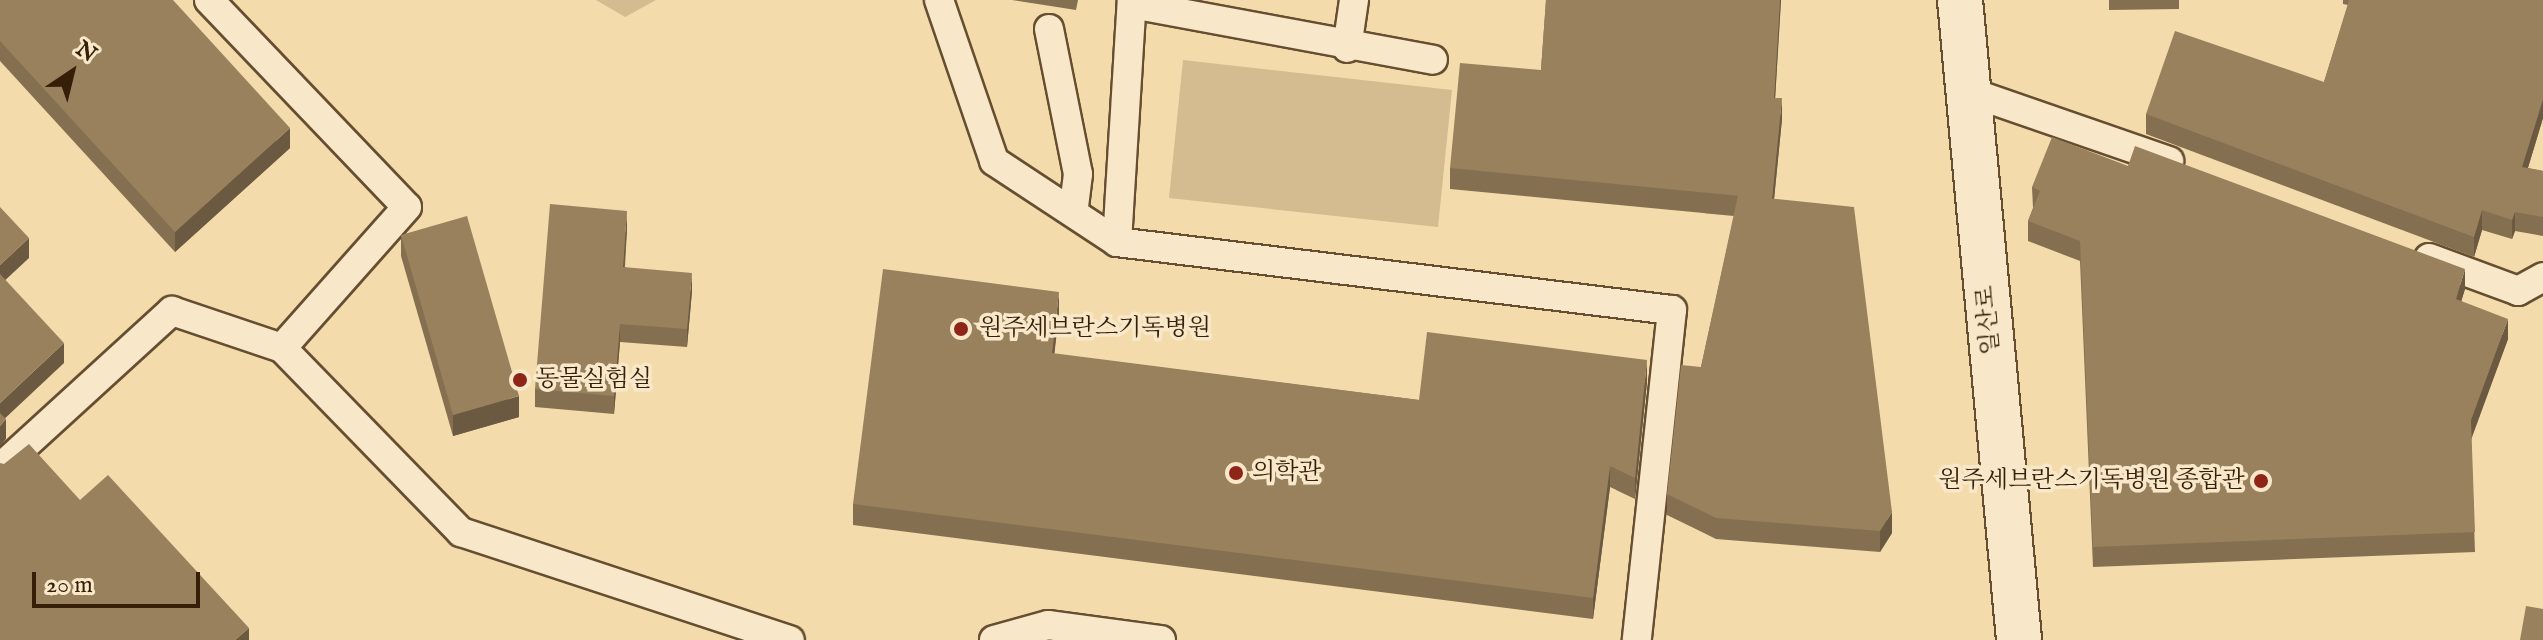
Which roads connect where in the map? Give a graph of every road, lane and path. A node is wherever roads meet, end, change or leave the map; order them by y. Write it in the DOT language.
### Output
graph roads {
  1 [pos="209,0"];
  2 [pos="939,0"];
  3 [pos="1354,0"];
  4 [pos="1960,0"];
  5 [pos="1132,2"];
  6 [pos="1049,29"];
  7 [pos="1347,48"];
  8 [pos="1433,60"];
  9 [pos="1967,91"];
  10 [pos="2194,170"];
  11 [pos="1073,213"];
  12 [pos="1117,242"];
  13 [pos="2400,247"];
  14 [pos="2543,277"];
  15 [pos="282,348"];
  16 [pos="0,468"];
  17 [pos="790,640"];
  18 [pos="994,640"];
  19 [pos="1161,640"];
  20 [pos="1637,640"];
  21 [pos="2019,640"];
  1 -- 15 [label="lane"];
  2 -- 11 [label="lane"];
  3 -- 7 [label="lane"];
  4 -- 9 [label="street, 일산로"];
  5 -- 7 [label="lane"];
  5 -- 12 [label="lane"];
  6 -- 11 [label="lane"];
  7 -- 8 [label="lane"];
  9 -- 10 [label="lane"];
  9 -- 21 [label="street, 일산로"];
  11 -- 12 [label="lane"];
  12 -- 20 [label="lane"];
  13 -- 14 [label="lane"];
  15 -- 16 [label="lane"];
  15 -- 17 [label="lane"];
  18 -- 19 [label="lane"];
}
